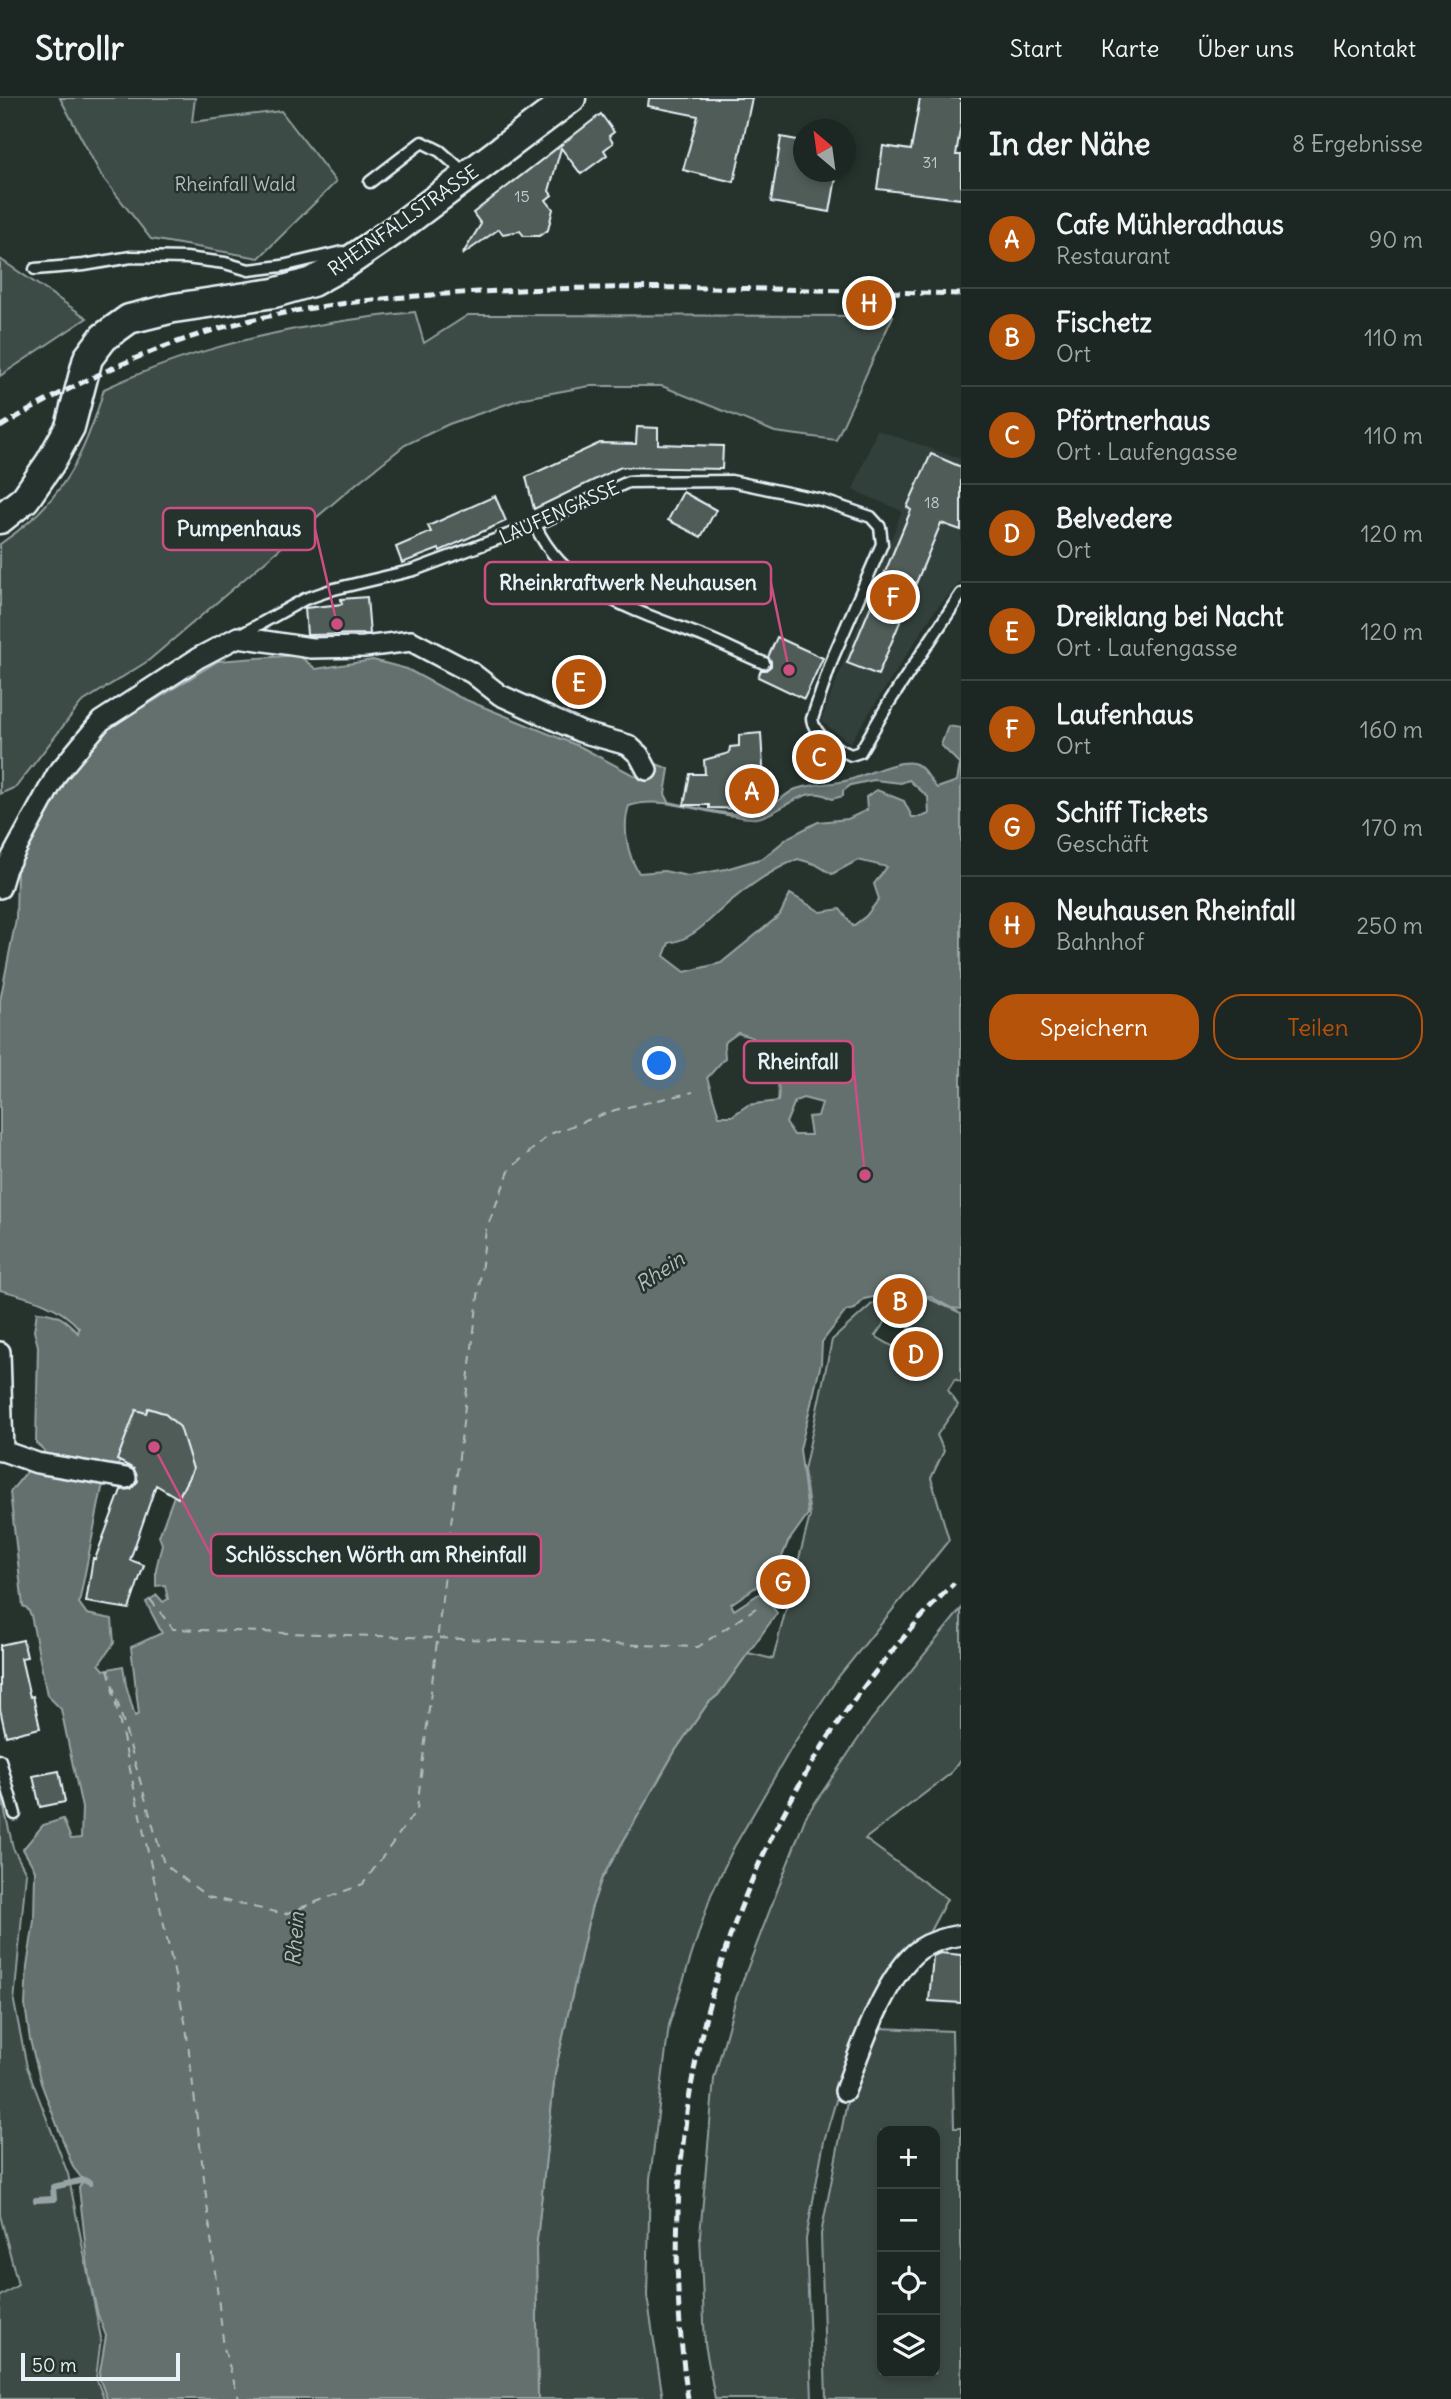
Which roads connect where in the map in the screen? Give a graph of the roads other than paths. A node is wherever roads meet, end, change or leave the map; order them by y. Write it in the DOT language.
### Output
graph roads {
  1 [pos="571,98"];
  2 [pos="468,175"];
  3 [pos="370,182"];
  4 [pos="348,262"];
  5 [pos="35,269"];
  6 [pos="0,519"];
  7 [pos="535,525"];
  8 [pos="961,594"];
  9 [pos="238,636"];
  10 [pos="764,663"];
  11 [pos="647,770"];
  12 [pos="0,888"];
  13 [pos="0,1352"];
  14 [pos="1,1451"];
  15 [pos="126,1478"];
  16 [pos="0,1760"];
  17 [pos="15,1814"];
  18 [pos="961,1935"];
  19 [pos="845,2091"];
  1 -- 2 [label="street, RHEINFALLSTRASSE"];
  2 -- 3 [label="lane"];
  2 -- 4 [label="street, RHEINFALLSTRASSE"];
  4 -- 5 [label="lane"];
  4 -- 6 [label="street, RHEINFALLSTRASSE"];
  7 -- 8 [label="lane, LAUFENGASSE"];
  7 -- 9 [label="lane, LAUFENGASSE"];
  7 -- 10 [label="lane"];
  9 -- 11 [label="street"];
  9 -- 12 [label="street"];
  13 -- 14 [label="street"];
  14 -- 15 [label="street"];
  16 -- 17 [label="lane"];
  18 -- 19 [label="street"];
}
